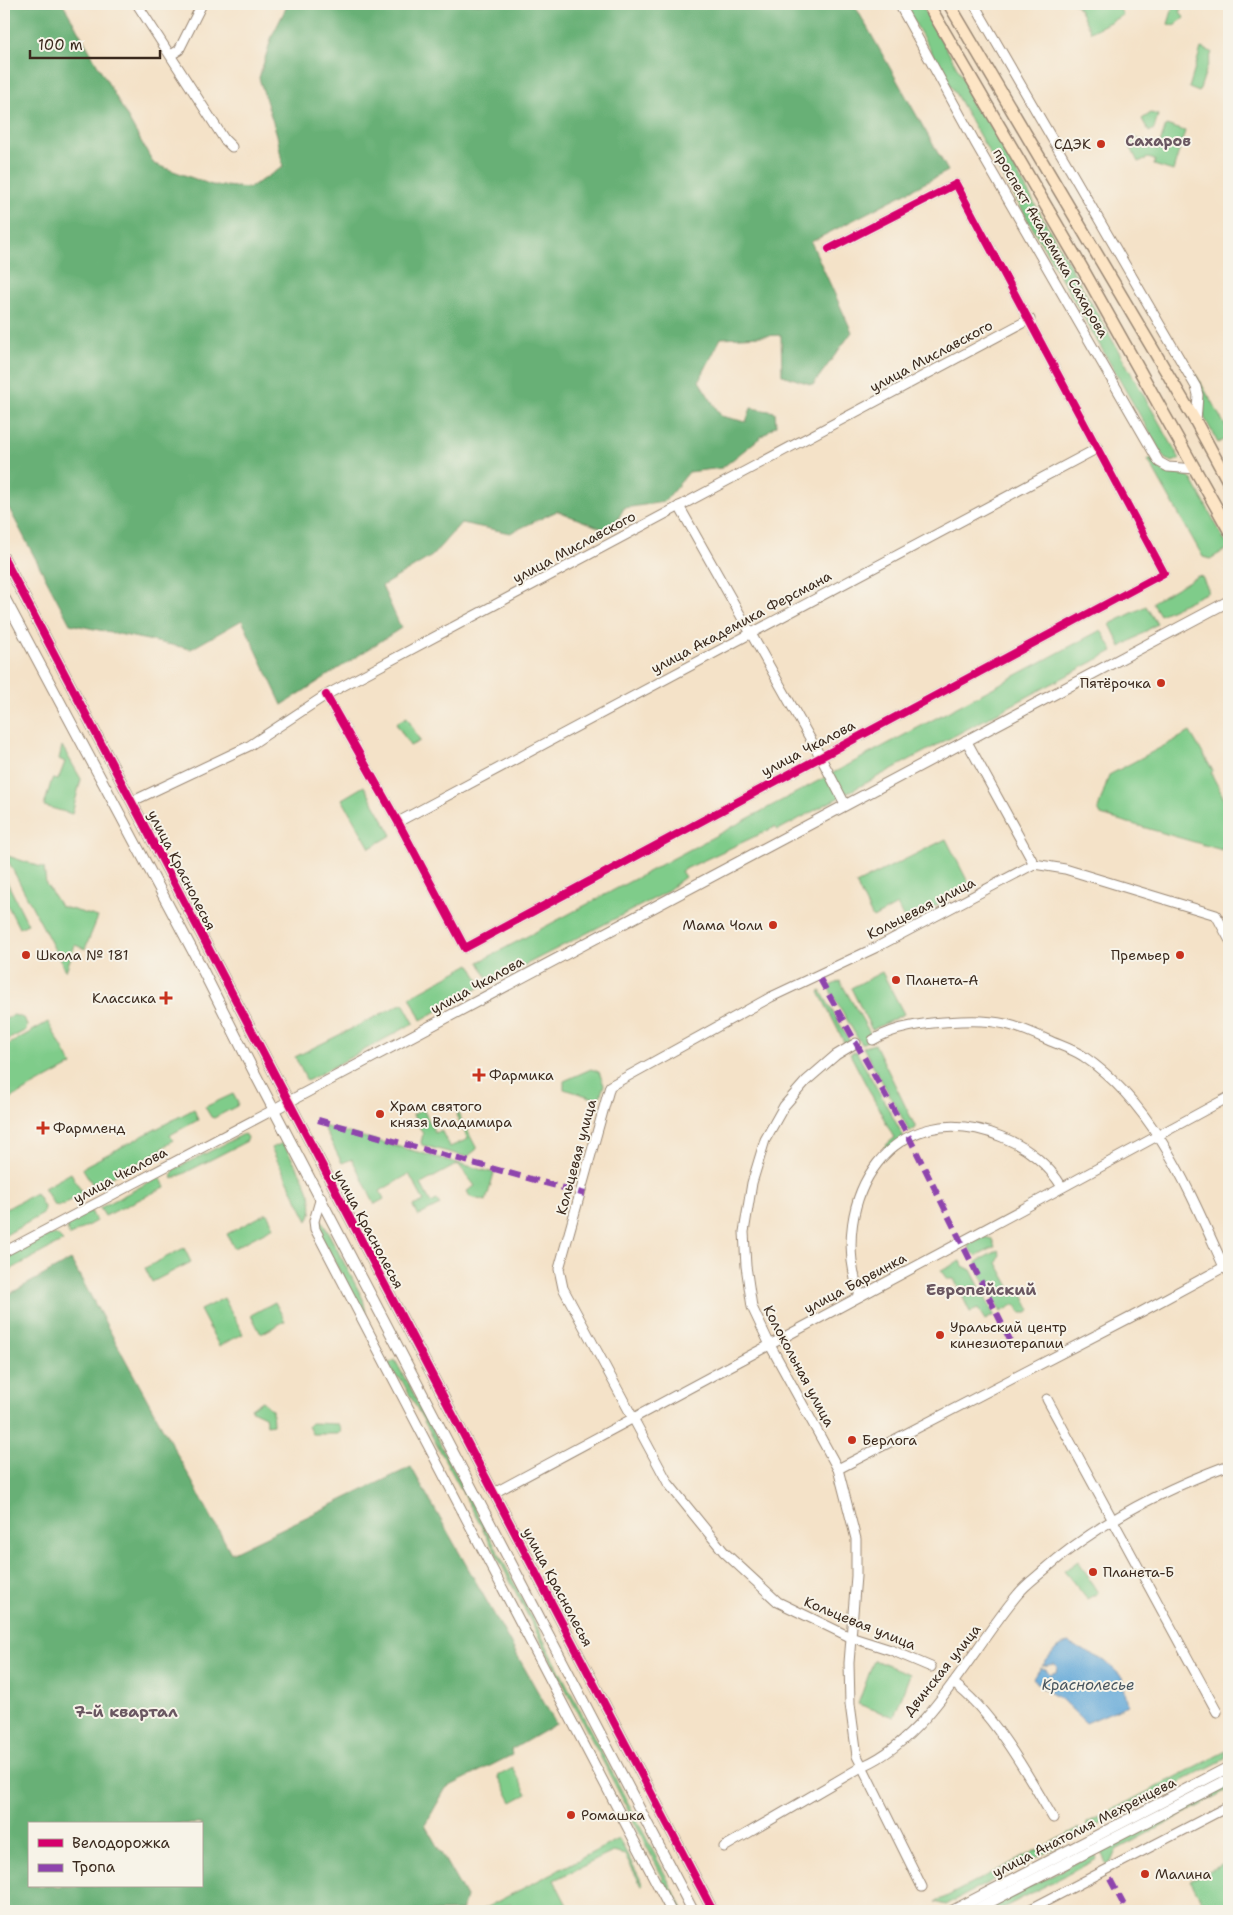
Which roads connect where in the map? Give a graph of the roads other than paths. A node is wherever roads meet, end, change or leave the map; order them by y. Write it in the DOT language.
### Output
graph roads {
  1 [pos="137,4"];
  2 [pos="202,4"];
  3 [pos="899,4"];
  4 [pos="928,4"];
  5 [pos="950,4"];
  6 [pos="974,4"];
  7 [pos="171,55"];
  8 [pos="232,147"];
  9 [pos="829,249"];
  10 [pos="1030,319"];
  11 [pos="1196,422"];
  12 [pos="1098,448"];
  13 [pos="1196,469"];
  14 [pos="1229,483"];
  15 [pos="679,506"];
  16 [pos="1229,530"];
  17 [pos="4,558"];
  18 [pos="4,597"];
  19 [pos="1229,600"];
  20 [pos="751,632"];
  21 [pos="326,696"];
  22 [pos="87,716"];
  23 [pos="70,725"];
  24 [pos="966,740"];
  25 [pos="820,756"];
  26 [pos="133,801"];
  27 [pos="844,804"];
  28 [pos="398,822"];
  29 [pos="1034,864"];
  30 [pos="1229,939"];
  31 [pos="873,1040"];
  32 [pos="856,1043"];
  33 [pos="1229,1097"];
  34 [pos="289,1102"];
  35 [pos="274,1110"];
  36 [pos="1157,1137"];
  37 [pos="1062,1187"];
  38 [pos="321,1197"];
  39 [pos="4,1252"];
  40 [pos="1226,1269"];
  41 [pos="860,1296"];
  42 [pos="770,1345"];
  43 [pos="1047,1399"];
  44 [pos="634,1418"];
  45 [pos="1229,1466"];
  46 [pos="838,1468"];
  47 [pos="494,1493"];
  48 [pos="1114,1520"];
  49 [pos="850,1637"];
  50 [pos="930,1667"];
  51 [pos="953,1683"];
  52 [pos="1217,1712"];
  53 [pos="863,1766"];
  54 [pos="1229,1767"];
  55 [pos="1229,1779"];
  56 [pos="1229,1806"];
  57 [pos="1053,1818"];
  58 [pos="724,1847"];
  59 [pos="922,1887"];
  60 [pos="671,1911"];
  61 [pos="693,1911"];
  62 [pos="713,1911"];
  63 [pos="952,1911"];
  64 [pos="973,1911"];
  65 [pos="1027,1911"];
  1 -- 7 [label="street"];
  2 -- 7 [label="street"];
  3 -- 13 [label="street, проспект Академика Сахарова"];
  4 -- 13 [label="main road, проспект Академика Сахарова"];
  5 -- 11 [label="main road"];
  6 -- 11 [label="street"];
  7 -- 8 [label="street"];
  9 -- 10 [label="street"];
  10 -- 12 [label="street"];
  10 -- 15 [label="street, улица Миславского"];
  11 -- 14 [label="main road"];
  12 -- 20 [label="street, улица Академика Ферсмана"];
  12 -- 25 [label="street, улица Чкалова"];
  13 -- 16 [label="main road, проспект Академика Сахарова"];
  15 -- 20 [label="street"];
  15 -- 21 [label="street, улица Миславского"];
  17 -- 22 [label="street, улица Краснолесья"];
  18 -- 23 [label="street, улица Краснолесья"];
  19 -- 24 [label="street, улица Чкалова"];
  20 -- 25 [label="street"];
  20 -- 28 [label="street, улица Академика Ферсмана"];
  21 -- 26 [label="street, улица Миславского"];
  21 -- 28 [label="street"];
  22 -- 23 [label="street"];
  22 -- 26 [label="street, улица Краснолесья"];
  23 -- 35 [label="street, улица Краснолесья"];
  24 -- 27 [label="street, улица Чкалова"];
  24 -- 29 [label="street"];
  25 -- 27 [label="street"];
  25 -- 28 [label="street, улица Чкалова"];
  26 -- 34 [label="street, улица Краснолесья"];
  27 -- 34 [label="street, улица Чкалова"];
  29 -- 30 [label="street"];
  29 -- 44 [label="street, Кольцевая улица"];
  31 -- 36 [label="street"];
  32 -- 42 [label="street, Колокольная улица"];
  33 -- 36 [label="street, улица Барвинка"];
  34 -- 35 [label="street, улица Чкалова"];
  34 -- 47 [label="street, улица Краснолесья"];
  35 -- 38 [label="street, улица Краснолесья"];
  35 -- 39 [label="street, улица Чкалова"];
  36 -- 37 [label="street, улица Барвинка"];
  36 -- 40 [label="street"];
  37 -- 41 [label="street, улица Барвинка"];
  37 -- 41 [label="street"];
  38 -- 60 [label="street, улица Краснолесья"];
  38 -- 61 [label="street, улица Краснолесья"];
  40 -- 46 [label="street"];
  41 -- 42 [label="street, улица Барвинка"];
  42 -- 44 [label="street, улица Барвинка"];
  42 -- 46 [label="street, Колокольная улица"];
  43 -- 48 [label="street"];
  44 -- 47 [label="street, улица Барвинка"];
  44 -- 49 [label="street, Кольцевая улица"];
  45 -- 48 [label="street, Двинская улица"];
  46 -- 49 [label="street, Колокольная улица"];
  47 -- 62 [label="street, улица Краснолесья"];
  48 -- 51 [label="street, Двинская улица"];
  48 -- 52 [label="street"];
  49 -- 50 [label="street, Кольцевая улица"];
  49 -- 53 [label="street, Колокольная улица"];
  51 -- 53 [label="street, Двинская улица"];
  51 -- 57 [label="street"];
  53 -- 58 [label="street, Двинская улица"];
  53 -- 59 [label="street, Колокольная улица"];
  54 -- 63 [label="street, улица Анатолия Мехренцева"];
  55 -- 64 [label="street, улица Анатолия Мехренцева"];
  56 -- 65 [label="street"];
}
